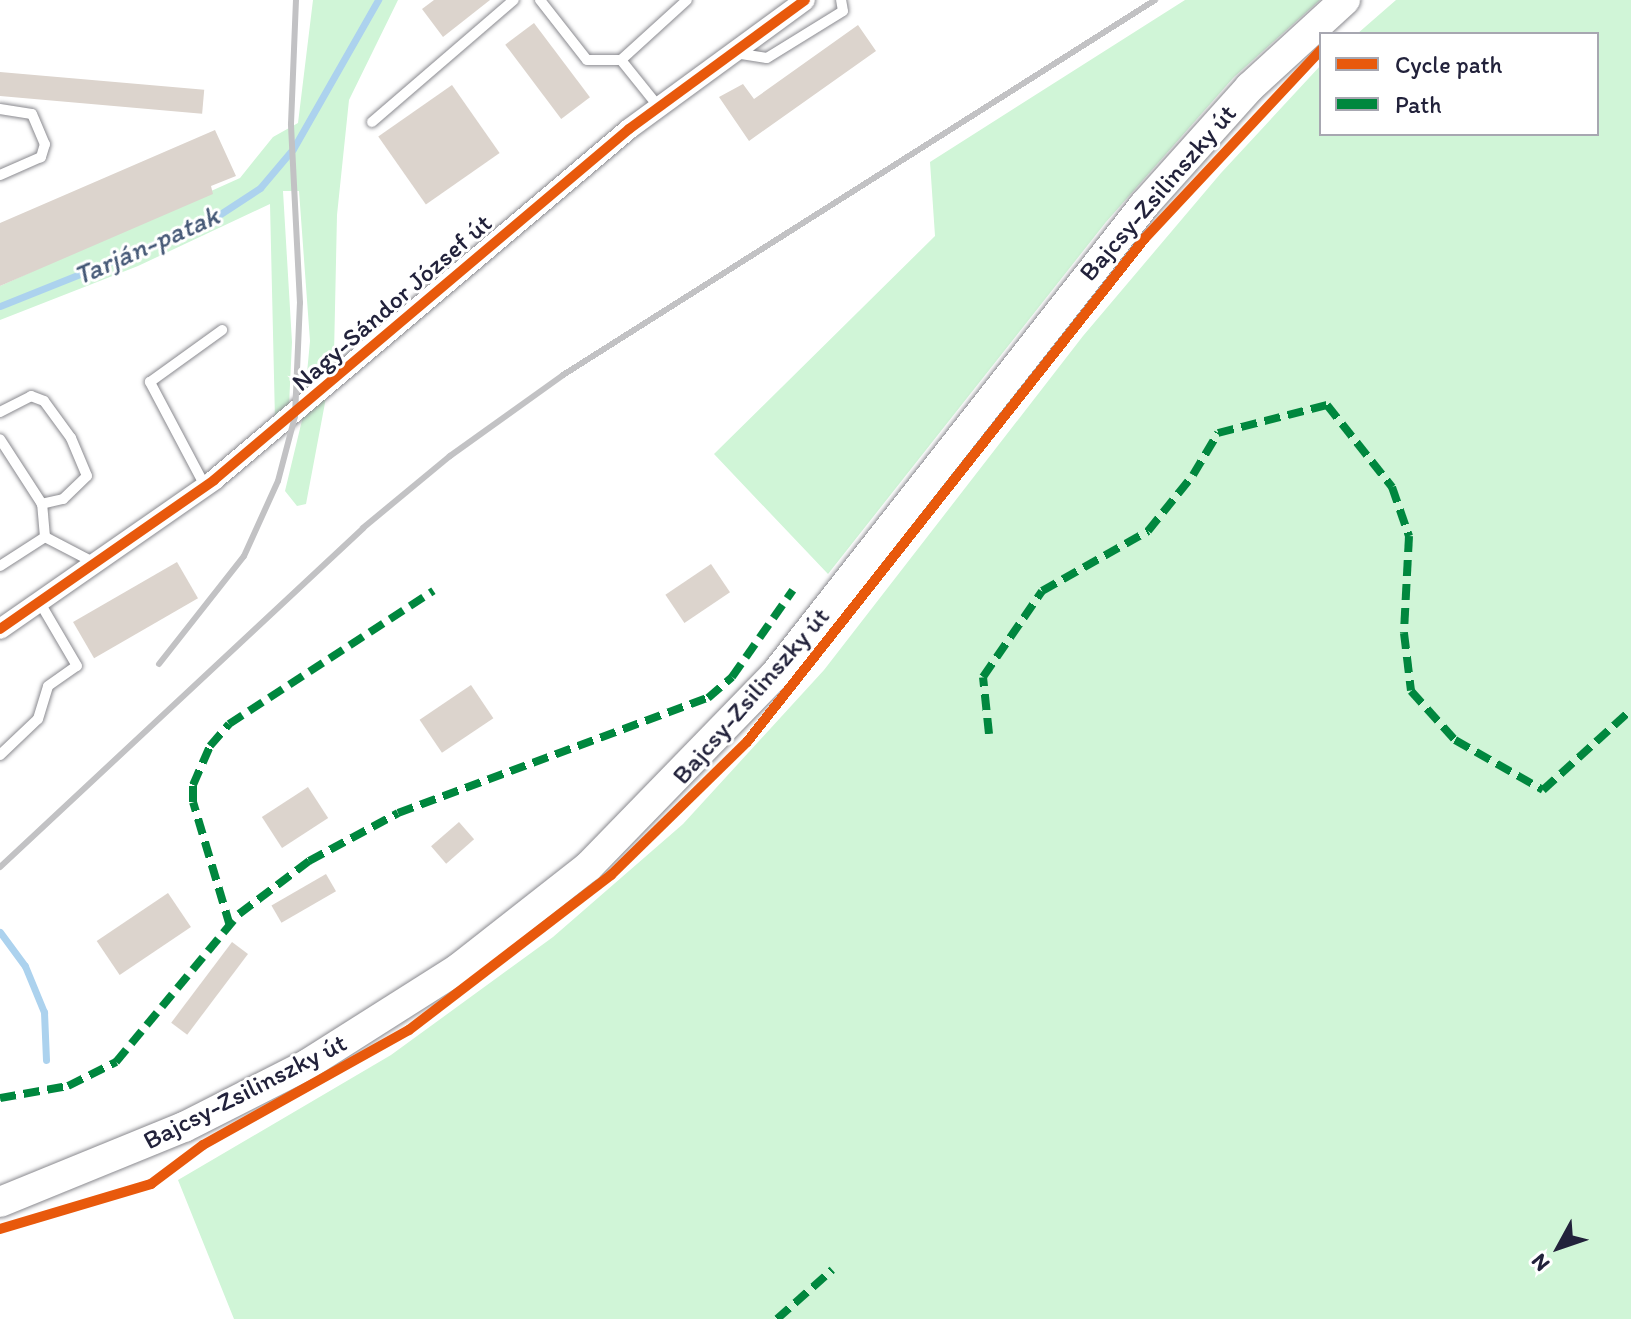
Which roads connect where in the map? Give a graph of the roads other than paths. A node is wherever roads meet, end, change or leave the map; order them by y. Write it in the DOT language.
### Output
graph roads {
  1 [pos="514,0"];
  2 [pos="540,0"];
  3 [pos="687,0"];
  4 [pos="805,0"];
  5 [pos="841,0"];
  6 [pos="1345,0"];
  7 [pos="729,52"];
  8 [pos="621,60"];
  9 [pos="658,106"];
  10 [pos="0,109"];
  11 [pos="372,122"];
  12 [pos="0,175"];
  13 [pos="222,330"];
  14 [pos="0,412"];
  15 [pos="0,439"];
  16 [pos="205,486"];
  17 [pos="42,504"];
  18 [pos="45,537"];
  19 [pos="97,564"];
  20 [pos="0,566"];
  21 [pos="40,603"];
  22 [pos="0,629"];
  23 [pos="0,755"];
  24 [pos="0,1202"];
  1 -- 11 [label="lane"];
  2 -- 8 [label="lane"];
  3 -- 8 [label="lane"];
  4 -- 7 [label="street, Nagy-Sándor József út"];
  5 -- 7 [label="lane"];
  6 -- 24 [label="main road, Bajcsy-Zsilinszky út"];
  7 -- 9 [label="street, Nagy-Sándor József út"];
  8 -- 9 [label="lane"];
  9 -- 16 [label="street, Nagy-Sándor József út"];
  10 -- 12 [label="lane"];
  13 -- 16 [label="lane"];
  14 -- 17 [label="lane"];
  15 -- 17 [label="lane"];
  16 -- 19 [label="street, Nagy-Sándor József út"];
  17 -- 18 [label="lane"];
  18 -- 19 [label="lane"];
  18 -- 20 [label="lane"];
  19 -- 21 [label="street, Nagy-Sándor József út"];
  21 -- 22 [label="street, Nagy-Sándor József út"];
  21 -- 23 [label="lane"];
}
